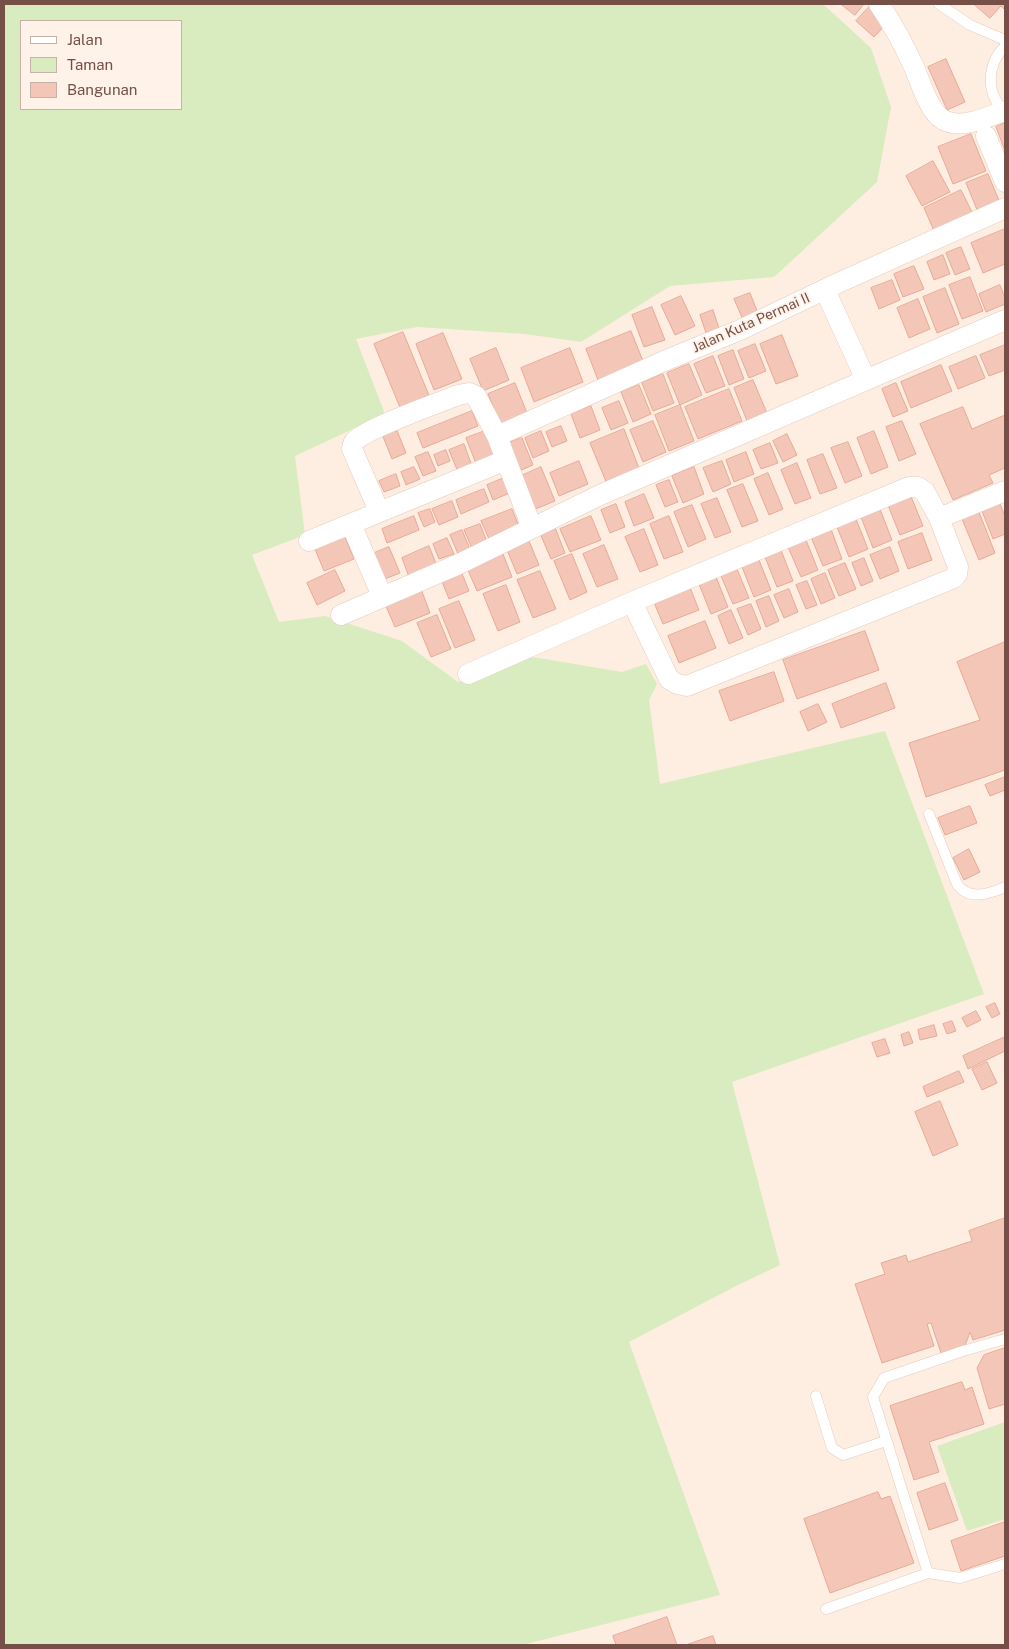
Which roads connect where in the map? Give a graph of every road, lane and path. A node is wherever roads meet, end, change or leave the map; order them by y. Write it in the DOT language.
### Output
graph roads {
  1 [pos="879,4"];
  2 [pos="939,4"];
  3 [pos="1005,40"];
  4 [pos="1005,46"];
  5 [pos="1005,111"];
  6 [pos="986,136"];
  7 [pos="1005,182"];
  8 [pos="1005,208"];
  9 [pos="825,290"];
  10 [pos="1005,320"];
  11 [pos="866,380"];
  12 [pos="497,436"];
  13 [pos="506,460"];
  14 [pos="1005,491"];
  15 [pos="379,512"];
  16 [pos="939,518"];
  17 [pos="351,524"];
  18 [pos="532,528"];
  19 [pos="309,541"];
  20 [pos="382,596"];
  21 [pos="632,602"];
  22 [pos="341,615"];
  23 [pos="468,674"];
  24 [pos="929,814"];
  25 [pos="1005,887"];
  26 [pos="1005,1339"];
  27 [pos="816,1396"];
  28 [pos="886,1441"];
  29 [pos="1005,1564"];
  30 [pos="928,1573"];
  31 [pos="826,1609"];
  1 -- 5 [label="street"];
  2 -- 3 [label="lane"];
  4 -- 5 [label="lane"];
  6 -- 7 [label="street"];
  8 -- 9 [label="street, Jalan Kuta Permai II"];
  9 -- 11 [label="street"];
  9 -- 12 [label="street, Jalan Kuta Permai II"];
  10 -- 11 [label="street"];
  11 -- 18 [label="street"];
  12 -- 13 [label="street"];
  12 -- 15 [label="street"];
  13 -- 15 [label="street"];
  13 -- 18 [label="street"];
  14 -- 16 [label="street"];
  15 -- 17 [label="street"];
  16 -- 21 [label="street"];
  16 -- 21 [label="street"];
  17 -- 19 [label="street"];
  17 -- 20 [label="street"];
  18 -- 20 [label="street"];
  20 -- 22 [label="street"];
  21 -- 23 [label="street"];
  24 -- 25 [label="lane"];
  26 -- 28 [label="lane"];
  27 -- 28 [label="lane"];
  28 -- 30 [label="lane"];
  29 -- 30 [label="lane"];
  30 -- 31 [label="lane"];
}
